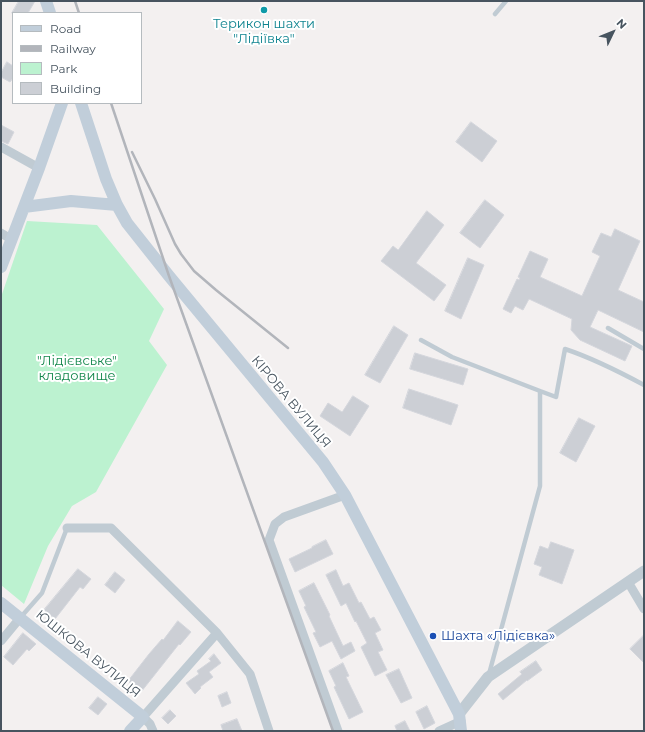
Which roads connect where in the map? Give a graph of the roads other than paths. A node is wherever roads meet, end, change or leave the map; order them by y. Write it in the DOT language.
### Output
graph roads {
  1 [pos="46,1"];
  2 [pos="506,1"];
  3 [pos="50,12"];
  4 [pos="495,14"];
  5 [pos="62,104"];
  6 [pos="81,104"];
  7 [pos="1,147"];
  8 [pos="38,168"];
  9 [pos="117,205"];
  10 [pos="24,207"];
  11 [pos="6,236"];
  12 [pos="1,267"];
  13 [pos="608,328"];
  14 [pos="422,340"];
  15 [pos="644,349"];
  16 [pos="644,385"];
  17 [pos="540,391"];
  18 [pos="345,495"];
  19 [pos="67,528"];
  20 [pos="644,571"];
  21 [pos="628,582"];
  22 [pos="1,603"];
  23 [pos="644,609"];
  24 [pos="20,618"];
  25 [pos="217,633"];
  26 [pos="1,642"];
  27 [pos="488,677"];
  28 [pos="142,717"];
  29 [pos="460,722"];
  30 [pos="130,731"];
  31 [pos="153,731"];
  32 [pos="269,731"];
  33 [pos="338,731"];
  34 [pos="439,731"];
  1 -- 3 [label="main road"];
  2 -- 4 [label="lane"];
  5 -- 8 [label="main road"];
  6 -- 9 [label="main road, КІРОВА ВУЛИЦЯ"];
  7 -- 8 [label="street"];
  8 -- 10 [label="main road"];
  9 -- 10 [label="main road"];
  9 -- 18 [label="main road, КІРОВА ВУЛИЦЯ"];
  10 -- 11 [label="main road"];
  11 -- 12 [label="main road"];
  13 -- 15 [label="lane"];
  14 -- 17 [label="lane"];
  16 -- 17 [label="lane"];
  17 -- 27 [label="lane"];
  18 -- 29 [label="main road, КІРОВА ВУЛИЦЯ"];
  18 -- 33 [label="street"];
  19 -- 24 [label="lane"];
  19 -- 25 [label="street"];
  20 -- 21 [label="street"];
  21 -- 23 [label="street"];
  21 -- 27 [label="street"];
  22 -- 24 [label="main road, ЮШКОВА ВУЛИЦЯ"];
  24 -- 26 [label="street"];
  24 -- 28 [label="main road, ЮШКОВА ВУЛИЦЯ"];
  25 -- 28 [label="street"];
  25 -- 32 [label="street"];
  27 -- 29 [label="street"];
  28 -- 30 [label="main road"];
  28 -- 31 [label="street, ЮШКОВА ВУЛИЦЯ"];
  29 -- 34 [label="street"];
}
